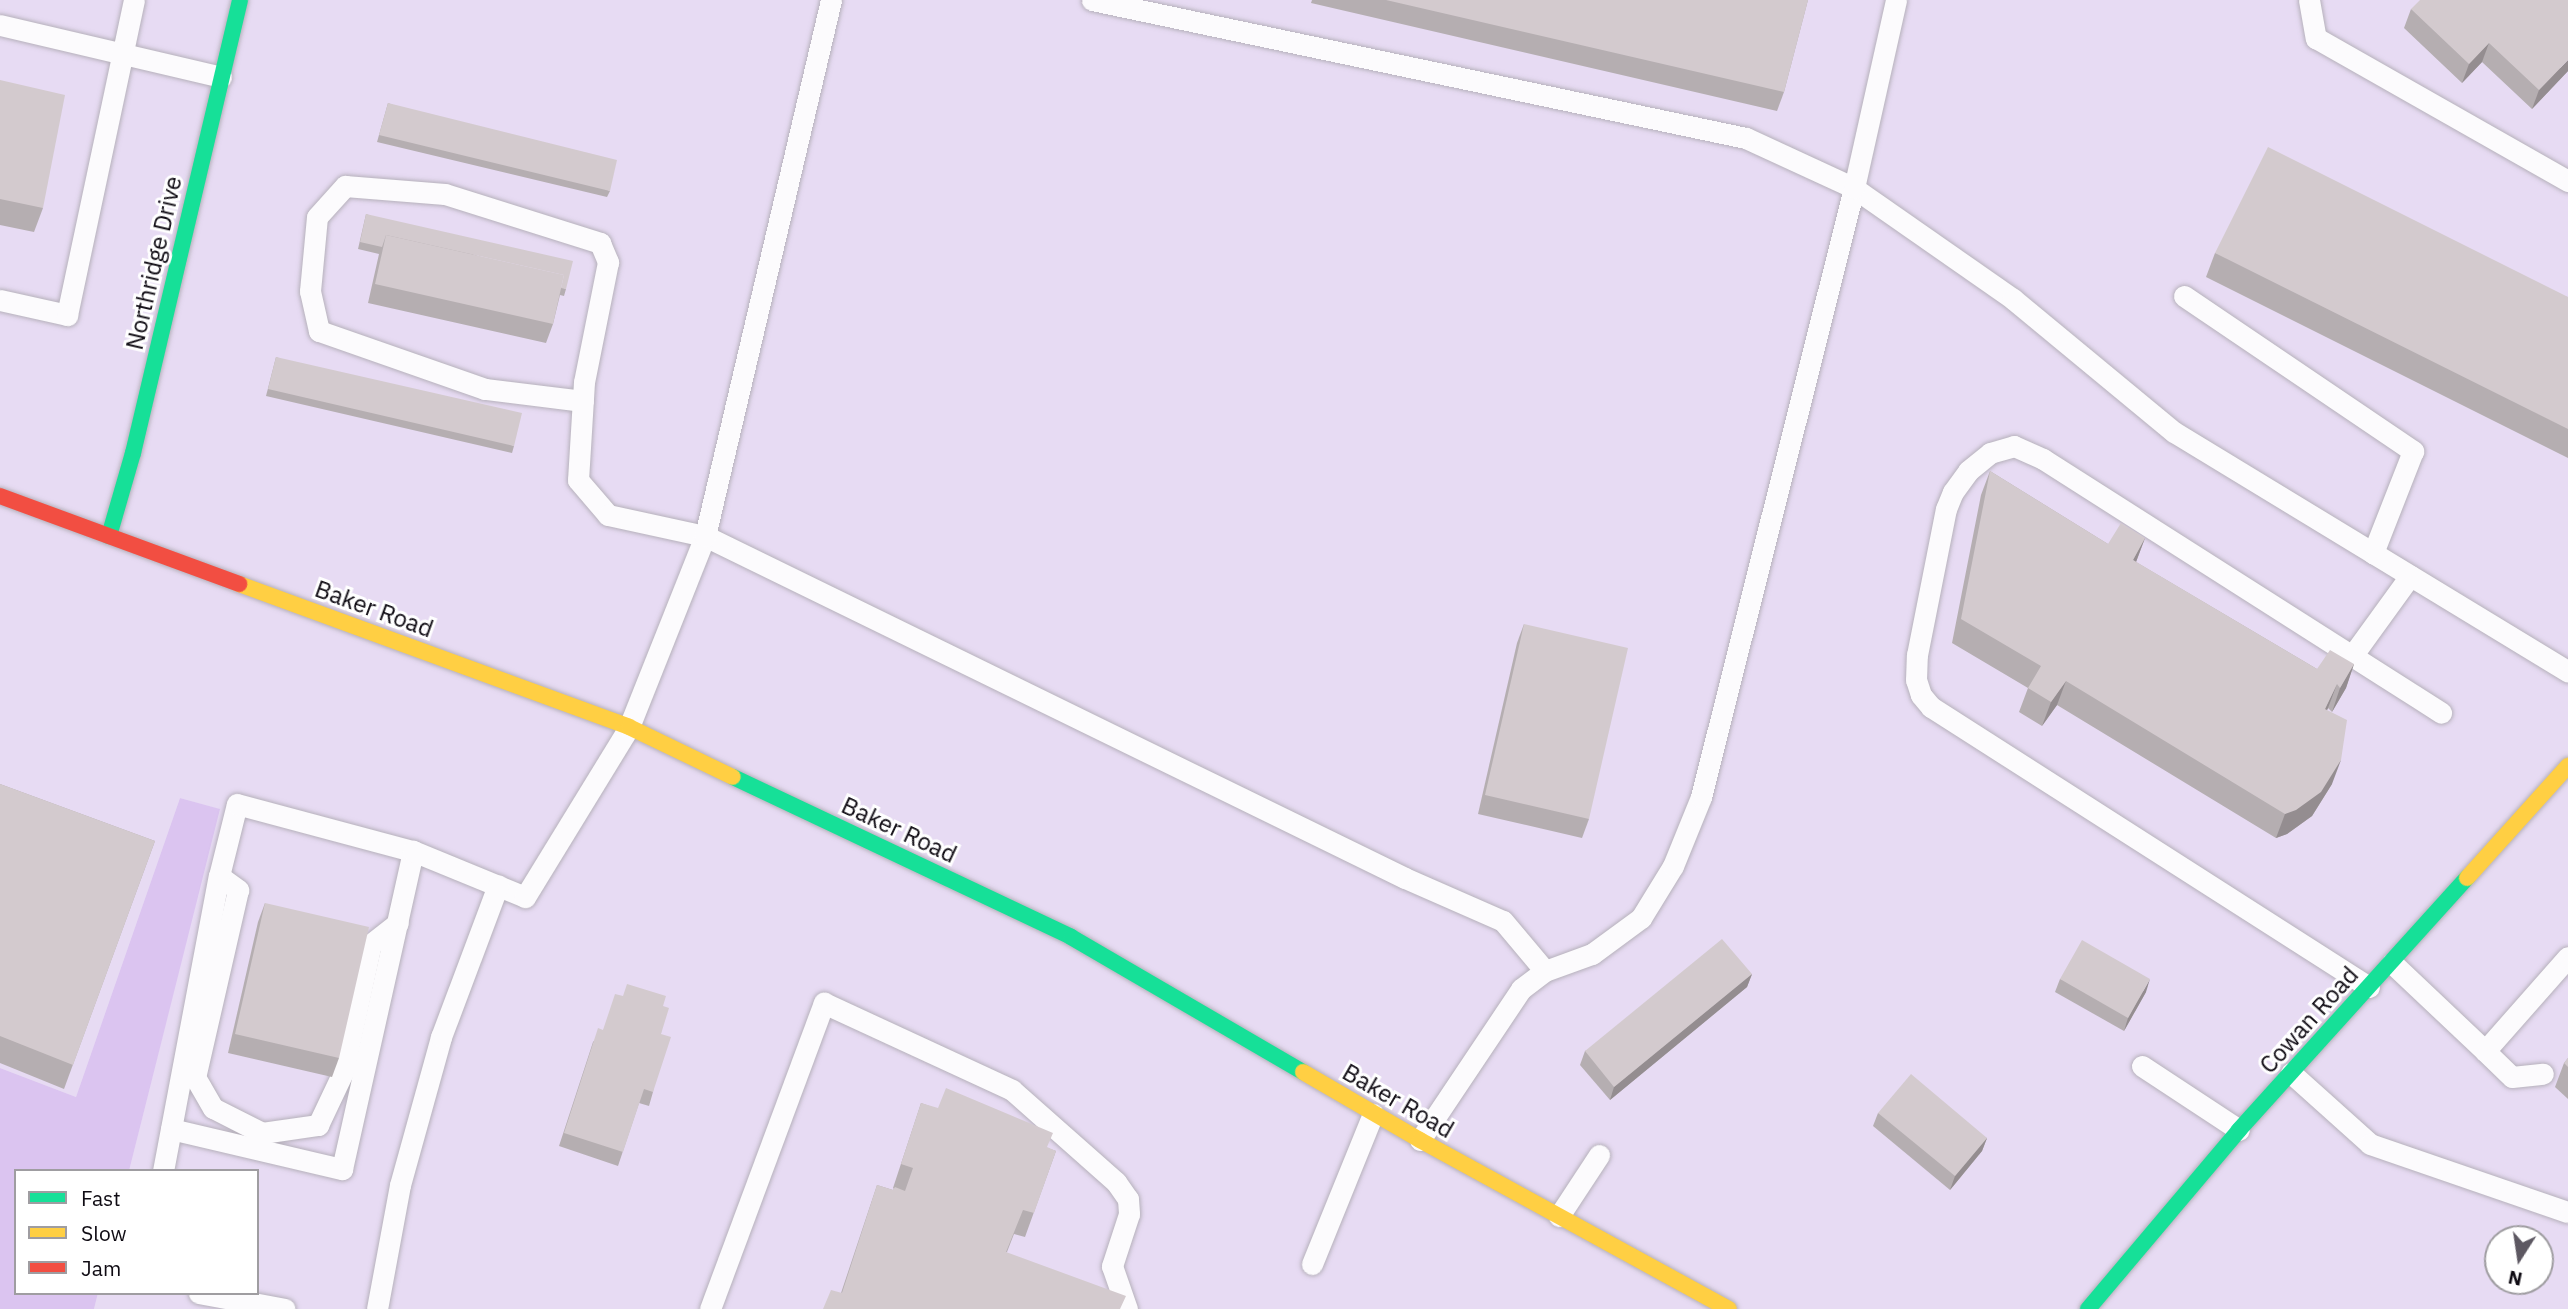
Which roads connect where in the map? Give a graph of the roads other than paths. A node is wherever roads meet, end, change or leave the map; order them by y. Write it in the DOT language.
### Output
graph roads {
  1 [pos="134,0"];
  2 [pos="240,0"];
  3 [pos="831,0"];
  4 [pos="1092,0"];
  5 [pos="1896,0"];
  6 [pos="2309,0"];
  7 [pos="0,25"];
  8 [pos="122,54"];
  9 [pos="221,77"];
  10 [pos="2568,181"];
  11 [pos="1854,188"];
  12 [pos="2184,296"];
  13 [pos="0,300"];
  14 [pos="583,401"];
  15 [pos="0,496"];
  16 [pos="109,536"];
  17 [pos="705,536"];
  18 [pos="2373,553"];
  19 [pos="2410,576"];
  20 [pos="2352,656"];
  21 [pos="2568,672"];
  22 [pos="2441,713"];
  23 [pos="629,726"];
  24 [pos="2568,766"];
  25 [pos="412,851"];
  26 [pos="219,876"];
  27 [pos="498,885"];
  28 [pos="398,923"];
  29 [pos="2568,957"];
  30 [pos="2392,962"];
  31 [pos="1545,971"];
  32 [pos="2369,987"];
  33 [pos="2485,1051"];
  34 [pos="2142,1066"];
  35 [pos="2291,1073"];
  36 [pos="2543,1074"];
  37 [pos="1373,1114"];
  38 [pos="171,1129"];
  39 [pos="2239,1130"];
  40 [pos="1420,1140"];
  41 [pos="1599,1155"];
  42 [pos="163,1169"];
  43 [pos="2568,1212"];
  44 [pos="1559,1216"];
  45 [pos="1312,1264"];
  46 [pos="210,1295"];
  47 [pos="285,1309"];
  48 [pos="377,1309"];
  49 [pos="710,1309"];
  50 [pos="1126,1309"];
  51 [pos="1729,1309"];
  52 [pos="2088,1309"];
  1 -- 8 [label="lane"];
  2 -- 9 [label="main road, Northridge Drive"];
  3 -- 17 [label="lane"];
  4 -- 11 [label="lane"];
  5 -- 11 [label="lane"];
  6 -- 10 [label="lane"];
  7 -- 8 [label="lane"];
  8 -- 9 [label="lane"];
  8 -- 13 [label="lane"];
  9 -- 16 [label="main road, Northridge Drive"];
  11 -- 18 [label="lane"];
  11 -- 31 [label="lane"];
  12 -- 18 [label="lane"];
  14 -- 14 [label="lane"];
  14 -- 17 [label="lane"];
  15 -- 16 [label="main road, Baker Road"];
  16 -- 23 [label="main road, Baker Road"];
  17 -- 23 [label="lane"];
  17 -- 31 [label="lane"];
  18 -- 19 [label="lane"];
  19 -- 20 [label="lane"];
  19 -- 21 [label="lane"];
  20 -- 22 [label="lane"];
  20 -- 32 [label="lane"];
  23 -- 27 [label="lane"];
  23 -- 37 [label="main road, Baker Road"];
  24 -- 30 [label="main road, Cowan Road"];
  25 -- 26 [label="lane"];
  25 -- 27 [label="lane"];
  25 -- 28 [label="lane"];
  26 -- 28 [label="lane"];
  26 -- 38 [label="lane"];
  27 -- 48 [label="lane"];
  28 -- 38 [label="lane"];
  29 -- 33 [label="lane"];
  30 -- 32 [label="main road, Cowan Road"];
  30 -- 33 [label="lane"];
  31 -- 40 [label="lane"];
  32 -- 35 [label="main road, Cowan Road"];
  33 -- 36 [label="lane"];
  34 -- 39 [label="lane"];
  35 -- 39 [label="main road, Cowan Road"];
  35 -- 43 [label="lane"];
  37 -- 40 [label="main road, Baker Road"];
  37 -- 45 [label="lane"];
  38 -- 42 [label="lane"];
  39 -- 52 [label="main road, Cowan Road"];
  40 -- 44 [label="main road, Baker Road"];
  41 -- 44 [label="lane"];
  44 -- 51 [label="main road, Baker Road"];
  46 -- 47 [label="lane"];
  49 -- 50 [label="lane"];
}
